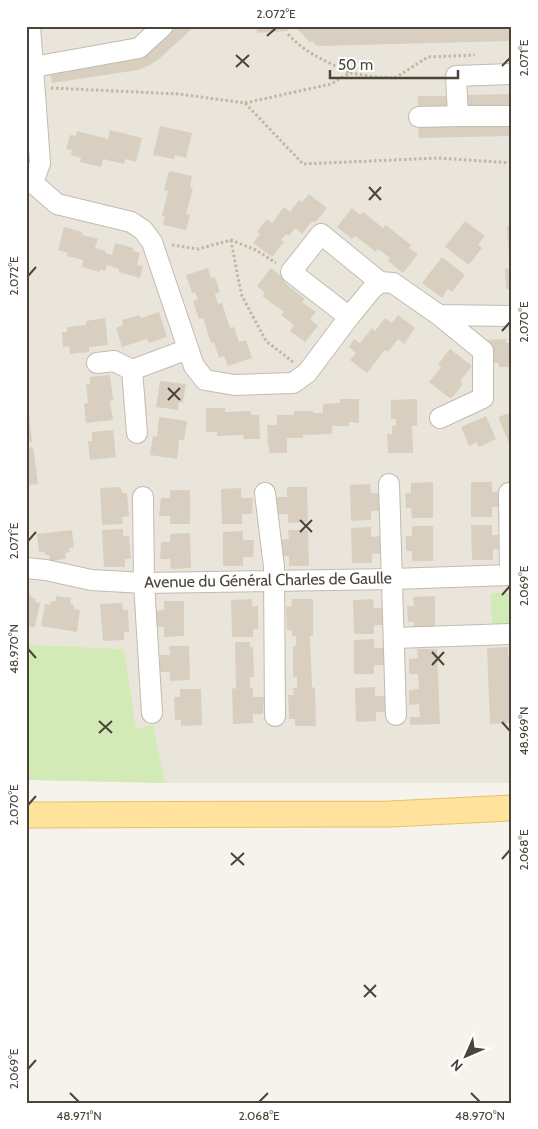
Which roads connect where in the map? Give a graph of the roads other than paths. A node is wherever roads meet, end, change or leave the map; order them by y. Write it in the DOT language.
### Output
graph roads {
  1 [pos="30,26"];
  2 [pos="163,26"];
  3 [pos="33,67"];
  4 [pos="512,74"];
  5 [pos="458,116"];
  6 [pos="512,116"];
  7 [pos="419,117"];
  8 [pos="30,182"];
  9 [pos="380,282"];
  10 [pos="439,316"];
  11 [pos="512,316"];
  12 [pos="349,317"];
  13 [pos="188,349"];
  14 [pos="96,363"];
  15 [pos="132,370"];
  16 [pos="440,418"];
  17 [pos="137,433"];
  18 [pos="389,484"];
  19 [pos="265,493"];
  20 [pos="509,493"];
  21 [pos="142,498"];
  22 [pos="26,568"];
  23 [pos="511,575"];
  24 [pos="392,579"];
  25 [pos="273,580"];
  26 [pos="144,583"];
  27 [pos="512,634"];
  28 [pos="394,638"];
  29 [pos="152,713"];
  30 [pos="396,715"];
  31 [pos="275,716"];
  32 [pos="512,808"];
  33 [pos="390,814"];
  34 [pos="26,815"];
  35 [pos="512,820"];
  1 -- 3 [label="street"];
  2 -- 3 [label="street"];
  3 -- 8 [label="street"];
  4 -- 5 [label="street"];
  5 -- 6 [label="street"];
  5 -- 7 [label="street"];
  8 -- 13 [label="street"];
  9 -- 10 [label="street"];
  9 -- 12 [label="street"];
  9 -- 12 [label="street"];
  10 -- 11 [label="street"];
  10 -- 16 [label="street"];
  12 -- 13 [label="street"];
  13 -- 15 [label="street"];
  14 -- 15 [label="street"];
  15 -- 17 [label="street"];
  18 -- 24 [label="street"];
  19 -- 25 [label="street"];
  20 -- 23 [label="street"];
  21 -- 26 [label="street"];
  22 -- 26 [label="street, Avenue du Général Charles de Gaulle"];
  23 -- 24 [label="street, Avenue du Général Charles de Gaulle"];
  24 -- 25 [label="street, Avenue du Général Charles de Gaulle"];
  24 -- 28 [label="street"];
  25 -- 26 [label="street, Avenue du Général Charles de Gaulle"];
  25 -- 31 [label="street"];
  26 -- 29 [label="street"];
  27 -- 28 [label="street"];
  28 -- 30 [label="street"];
  32 -- 33 [label="main road"];
  33 -- 34 [label="main road"];
  33 -- 35 [label="main road"];
}
